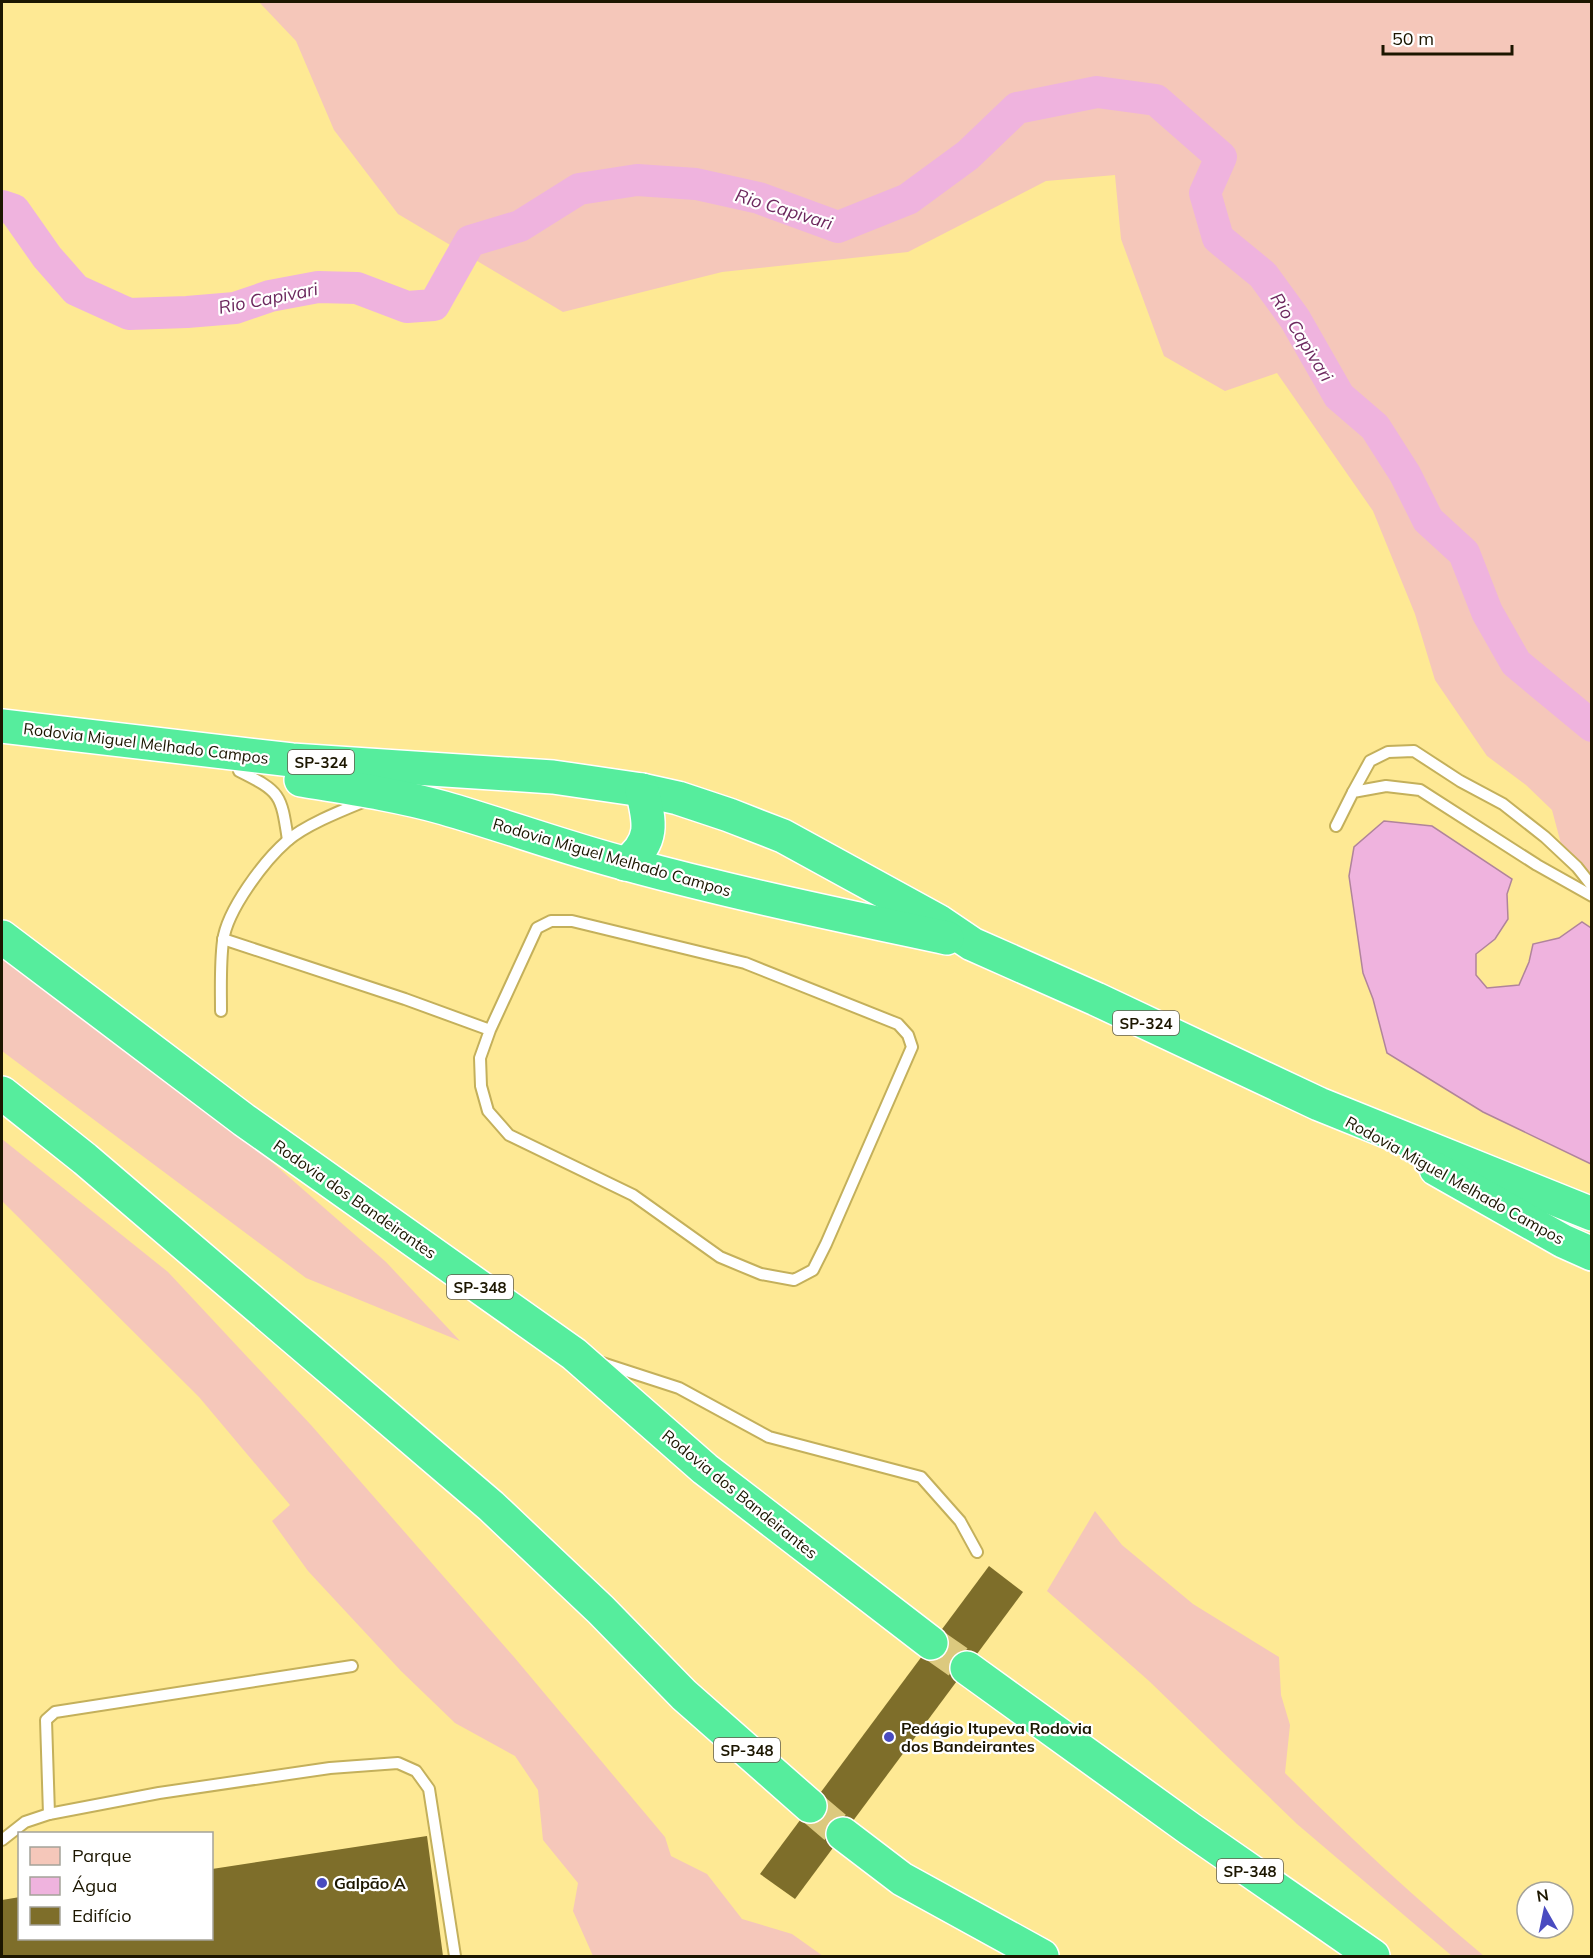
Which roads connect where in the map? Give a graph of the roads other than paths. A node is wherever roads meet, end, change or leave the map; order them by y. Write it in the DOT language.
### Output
graph roads {
  1 [pos="2,726"];
  2 [pos="2,748"];
  3 [pos="239,771"];
  4 [pos="642,790"];
  5 [pos="1353,792"];
  6 [pos="384,793"];
  7 [pos="1336,826"];
  8 [pos="288,840"];
  9 [pos="625,864"];
  10 [pos="1592,886"];
  11 [pos="1592,896"];
  12 [pos="2,937"];
  13 [pos="223,939"];
  14 [pos="972,944"];
  15 [pos="221,1011"];
  16 [pos="490,1030"];
  17 [pos="2,1093"];
  18 [pos="1319,1104"];
  19 [pos="1592,1214"];
  20 [pos="1592,1254"];
  21 [pos="574,1354"];
  22 [pos="977,1552"];
  23 [pos="932,1643"];
  24 [pos="352,1666"];
  25 [pos="967,1668"];
  26 [pos="810,1806"];
  27 [pos="49,1814"];
  28 [pos="843,1834"];
  29 [pos="2,1840"];
  30 [pos="455,1956"];
  31 [pos="1042,1956"];
  32 [pos="1373,1956"];
  1 -- 4 [label="highway, Rodovia Miguel Melhado Campos / SP-324"];
  2 -- 3 [label="highway, Rodovia Miguel Melhado Campos / SP-324"];
  3 -- 6 [label="highway, Rodovia Miguel Melhado Campos / SP-324"];
  3 -- 8 [label="lane"];
  4 -- 9 [label="highway"];
  4 -- 14 [label="highway, Rodovia Miguel Melhado Campos / SP-324"];
  5 -- 7 [label="lane"];
  5 -- 10 [label="lane"];
  5 -- 11 [label="lane"];
  6 -- 8 [label="lane"];
  6 -- 9 [label="highway, Rodovia Miguel Melhado Campos / SP-324"];
  8 -- 13 [label="lane"];
  9 -- 14 [label="highway, Rodovia Miguel Melhado Campos / SP-324"];
  12 -- 21 [label="highway, Rodovia dos Bandeirantes / SP-348"];
  13 -- 15 [label="lane"];
  13 -- 16 [label="lane"];
  14 -- 18 [label="highway, Rodovia Miguel Melhado Campos / SP-324"];
  16 -- 16 [label="lane"];
  17 -- 26 [label="highway, SP-348"];
  18 -- 19 [label="highway, Rodovia Miguel Melhado Campos / SP-324"];
  18 -- 20 [label="highway, Rodovia Miguel Melhado Campos / SP-324"];
  21 -- 22 [label="lane"];
  21 -- 23 [label="highway, Rodovia dos Bandeirantes / SP-348"];
  24 -- 27 [label="lane"];
  25 -- 32 [label="highway, SP-348"];
  27 -- 29 [label="lane"];
  27 -- 30 [label="lane"];
  28 -- 31 [label="highway"];
}
